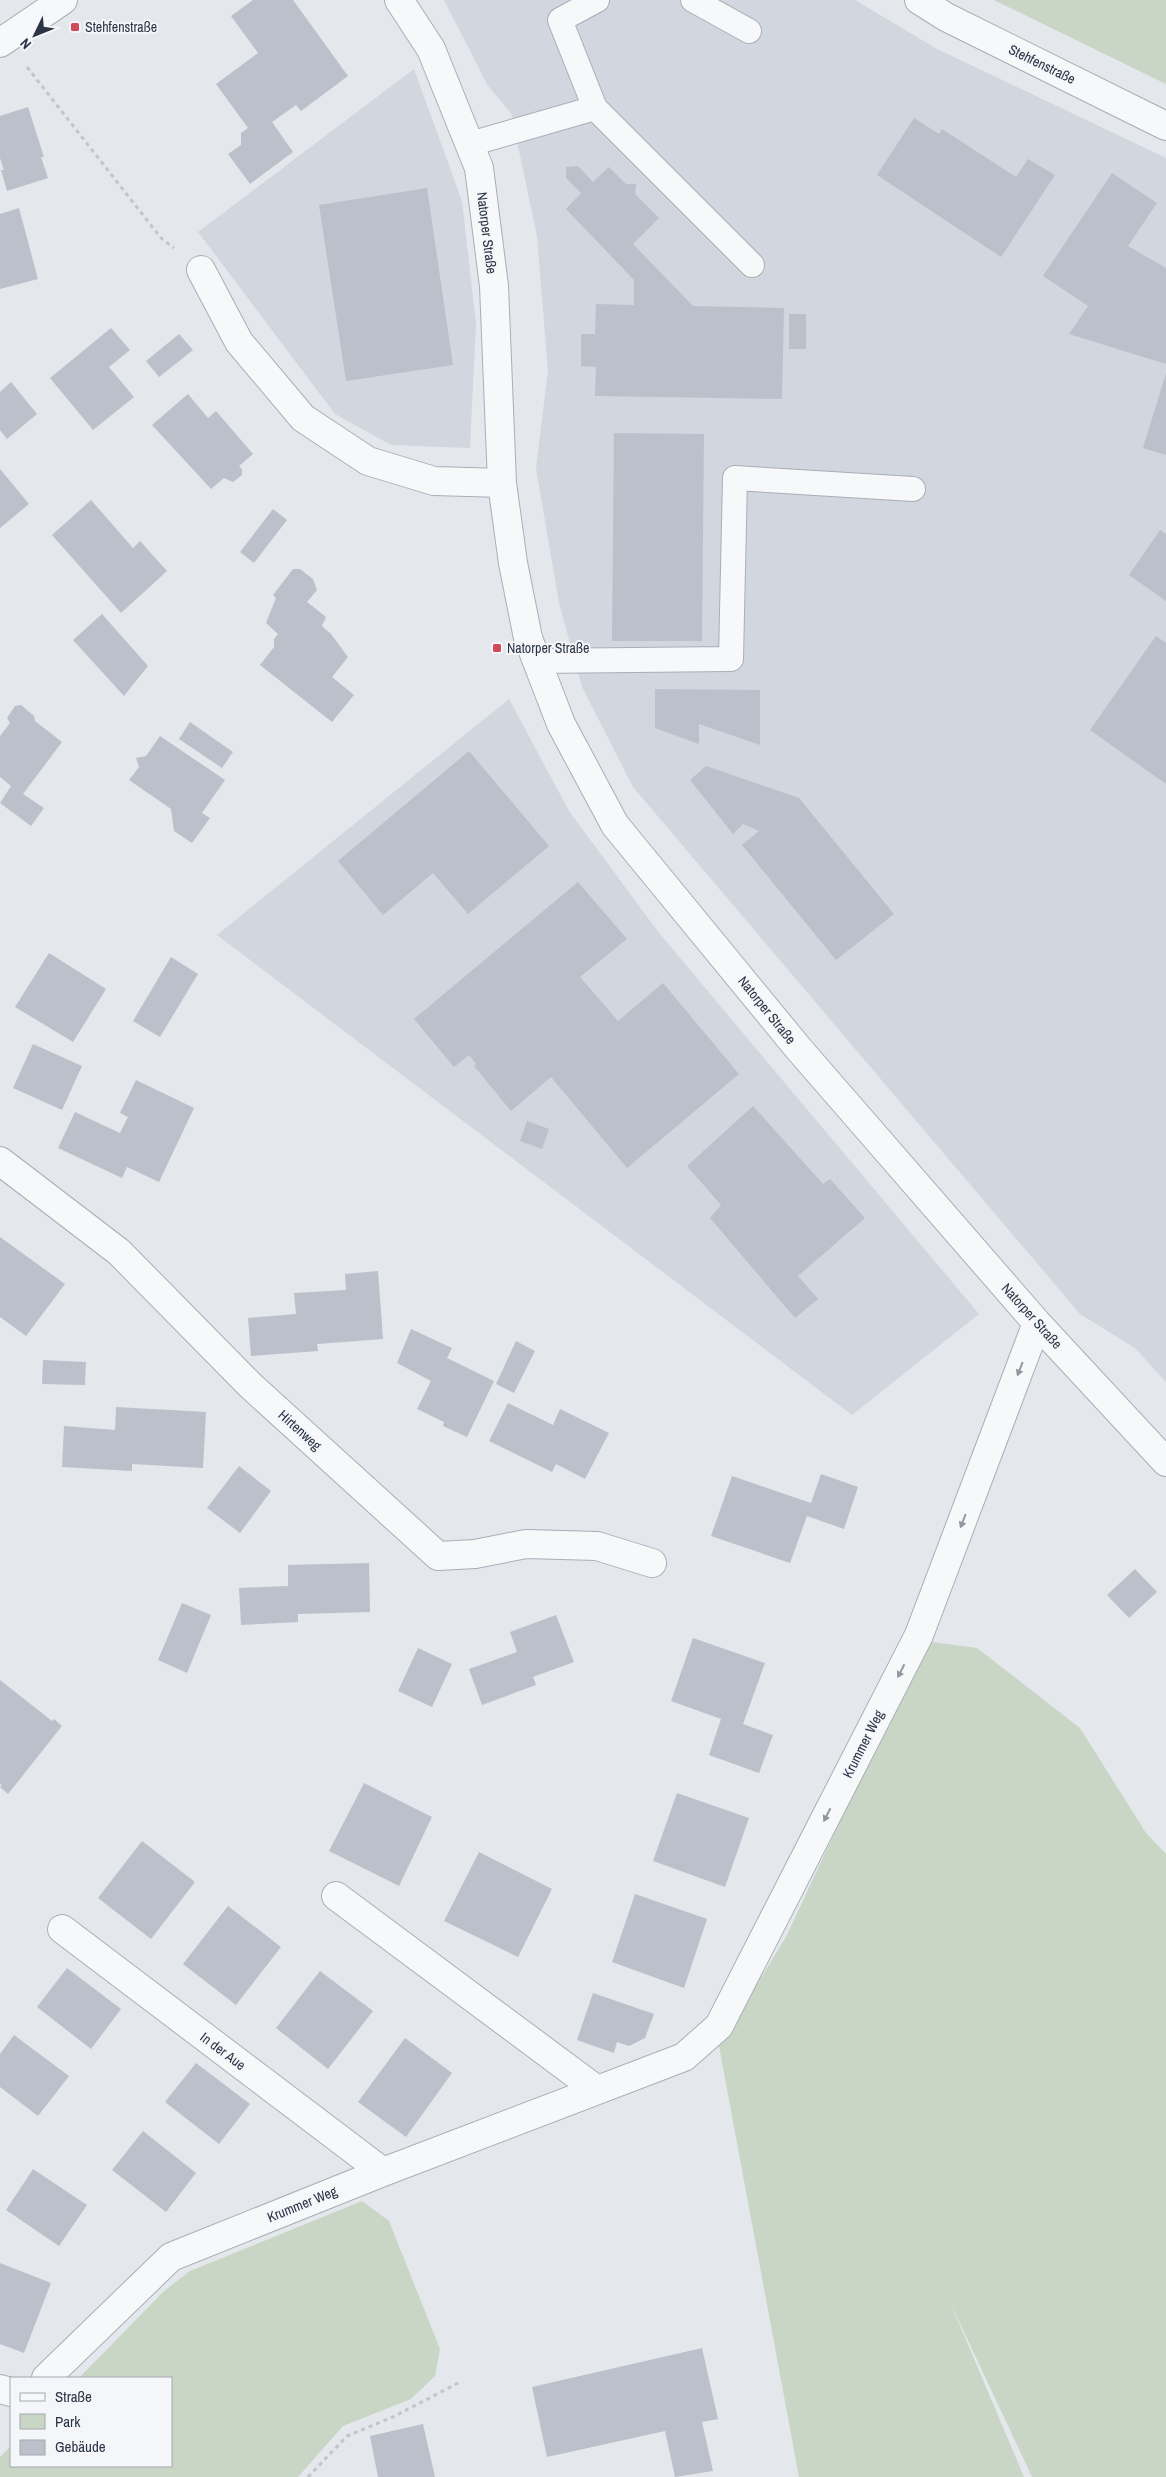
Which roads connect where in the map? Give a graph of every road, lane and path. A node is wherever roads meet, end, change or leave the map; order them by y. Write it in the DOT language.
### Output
graph roads {
  1 [pos="63,0"];
  2 [pos="399,0"];
  3 [pos="597,0"];
  4 [pos="693,0"];
  5 [pos="918,0"];
  6 [pos="749,31"];
  7 [pos="3,41"];
  8 [pos="595,108"];
  9 [pos="1166,126"];
  10 [pos="470,144"];
  11 [pos="752,265"];
  12 [pos="201,270"];
  13 [pos="502,484"];
  14 [pos="913,489"];
  15 [pos="535,661"];
  16 [pos="0,1161"];
  17 [pos="1037,1323"];
  18 [pos="1166,1462"];
  19 [pos="652,1563"];
  20 [pos="336,1896"];
  21 [pos="62,1930"];
  22 [pos="596,2090"];
  23 [pos="383,2172"];
  24 [pos="47,2377"];
  25 [pos="462,2380"];
  26 [pos="308,2477"];
  1 -- 7 [label="street"];
  2 -- 10 [label="street, Natorper Straße"];
  3 -- 8 [label="lane"];
  4 -- 6 [label="lane"];
  5 -- 9 [label="street, Stehfenstraße"];
  7 -- 12 [label="path"];
  8 -- 10 [label="lane"];
  8 -- 11 [label="lane"];
  10 -- 13 [label="street, Natorper Straße"];
  12 -- 13 [label="street"];
  13 -- 15 [label="street, Natorper Straße"];
  14 -- 15 [label="lane"];
  15 -- 17 [label="street, Natorper Straße"];
  16 -- 19 [label="street, Hirtenweg"];
  17 -- 18 [label="street, Natorper Straße"];
  17 -- 22 [label="street, Krummer Weg, one-way"];
  20 -- 22 [label="street"];
  21 -- 23 [label="street, In der Aue"];
  22 -- 23 [label="street, Krummer Weg"];
  23 -- 24 [label="street, Krummer Weg"];
  25 -- 26 [label="path"];
}
